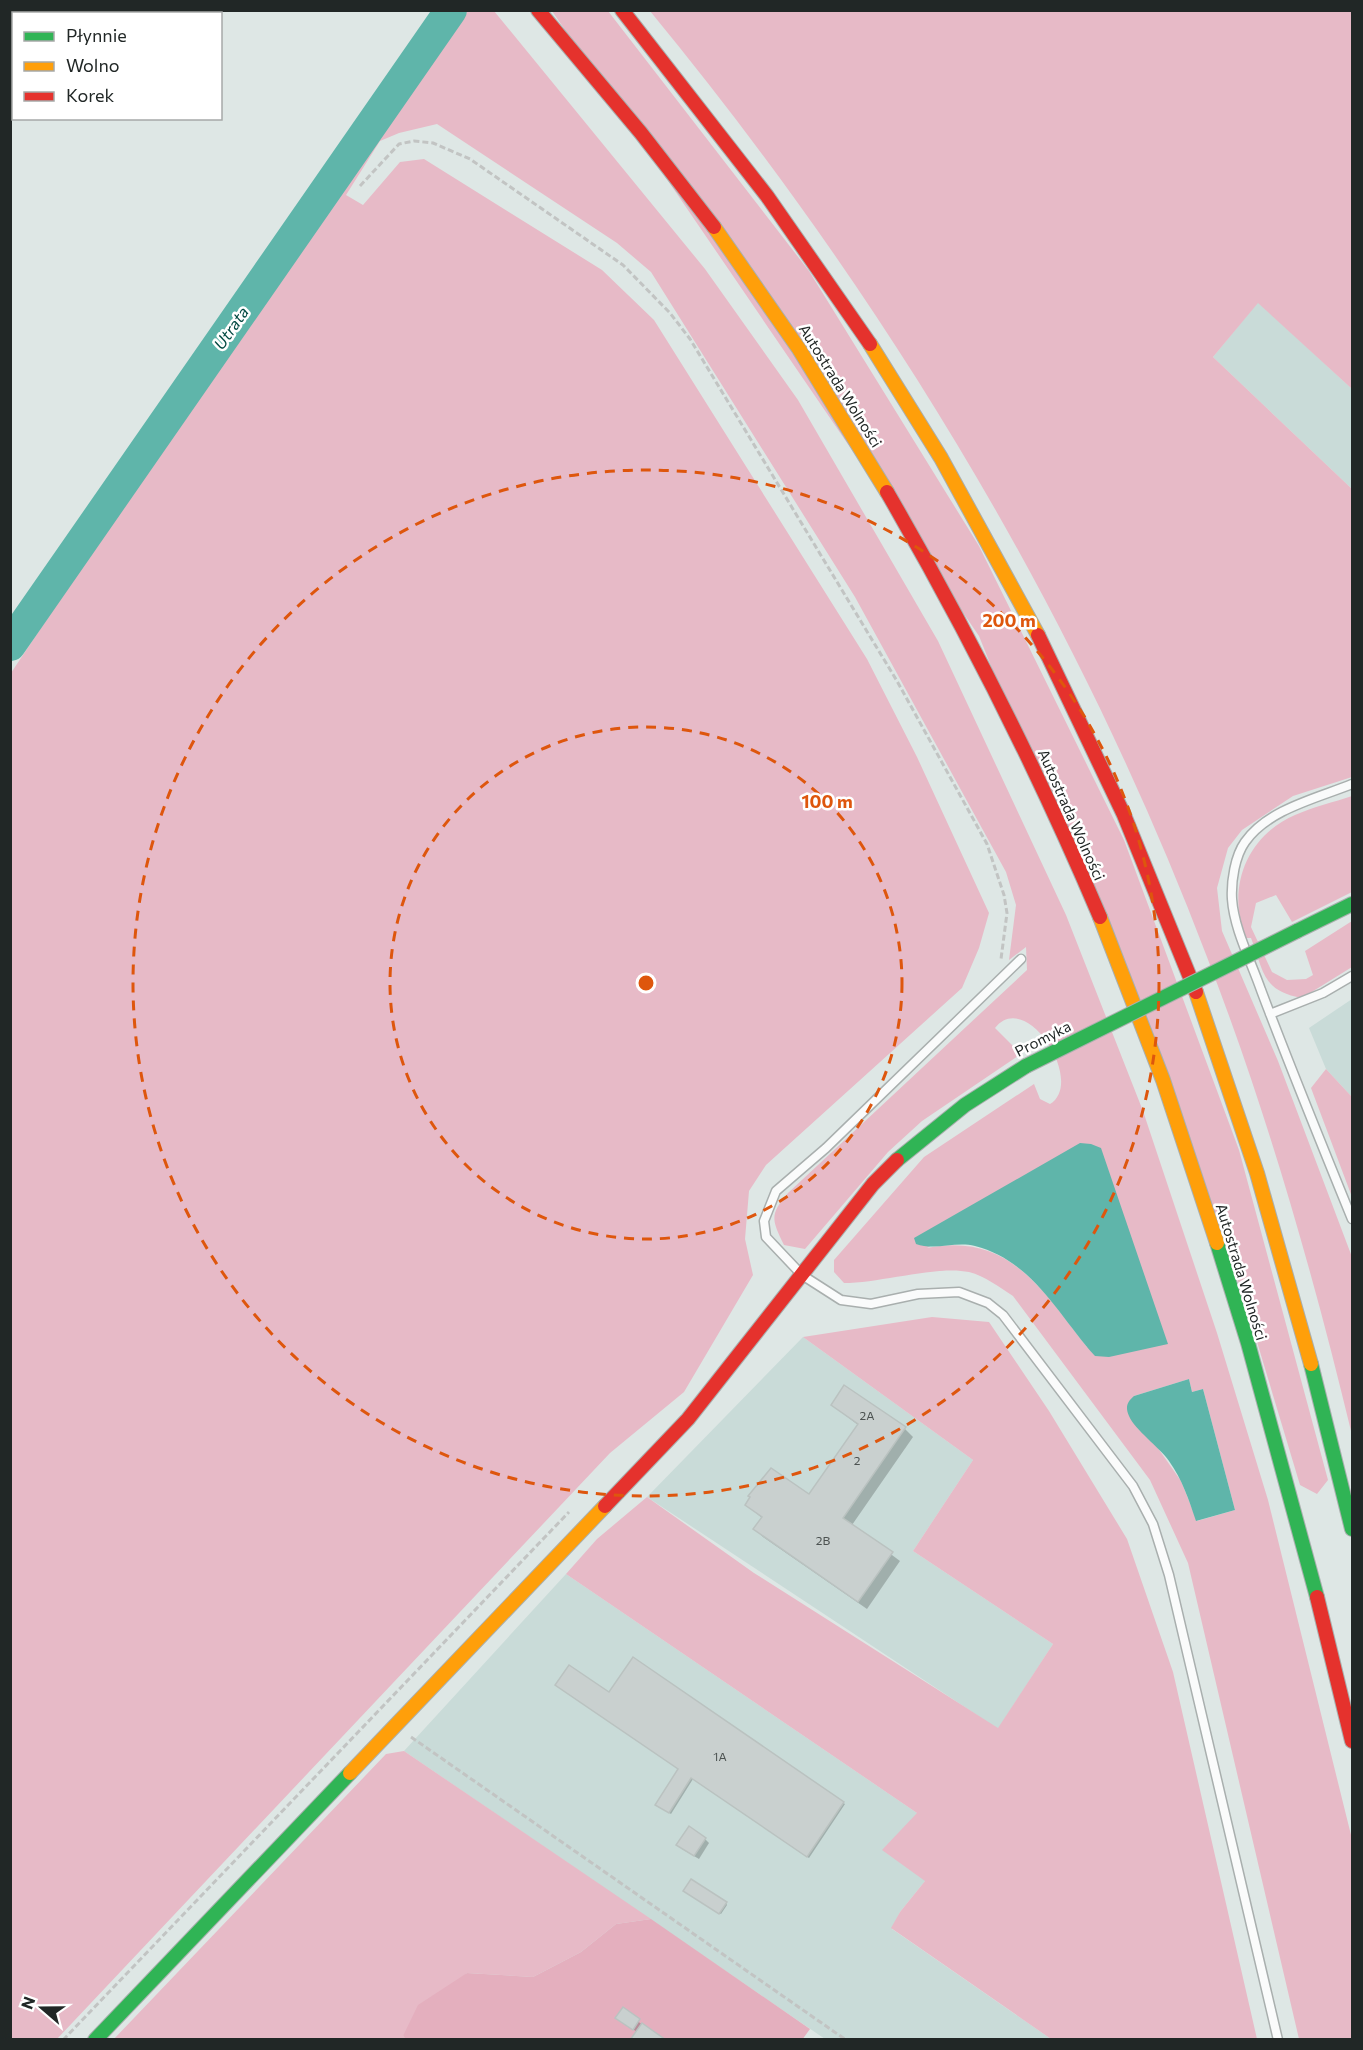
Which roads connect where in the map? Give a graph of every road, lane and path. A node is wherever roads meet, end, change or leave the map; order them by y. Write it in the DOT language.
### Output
graph roads {
  1 [pos="538,10"];
  2 [pos="622,10"];
  3 [pos="360,186"];
  4 [pos="1353,784"];
  5 [pos="1353,904"];
  6 [pos="1021,959"];
  7 [pos="1353,976"];
  8 [pos="999,979"];
  9 [pos="1270,1014"];
  10 [pos="1353,1219"];
  11 [pos="802,1275"];
  12 [pos="572,1512"];
  13 [pos="1353,1529"];
  14 [pos="394,1725"];
  15 [pos="1353,1741"];
  16 [pos="63,2040"];
  17 [pos="95,2040"];
  18 [pos="846,2040"];
  19 [pos="1278,2040"];
  1 -- 15 [label="main road, Autostrada Wolności"];
  2 -- 13 [label="main road"];
  3 -- 8 [label="path"];
  4 -- 9 [label="lane"];
  5 -- 11 [label="main road, Promyka, bridge"];
  6 -- 8 [label="lane"];
  7 -- 9 [label="lane"];
  8 -- 11 [label="lane"];
  9 -- 10 [label="lane"];
  11 -- 14 [label="main road, Promyka"];
  11 -- 19 [label="lane"];
  12 -- 16 [label="path"];
  14 -- 17 [label="main road, Promyka"];
  14 -- 18 [label="path"];
}
